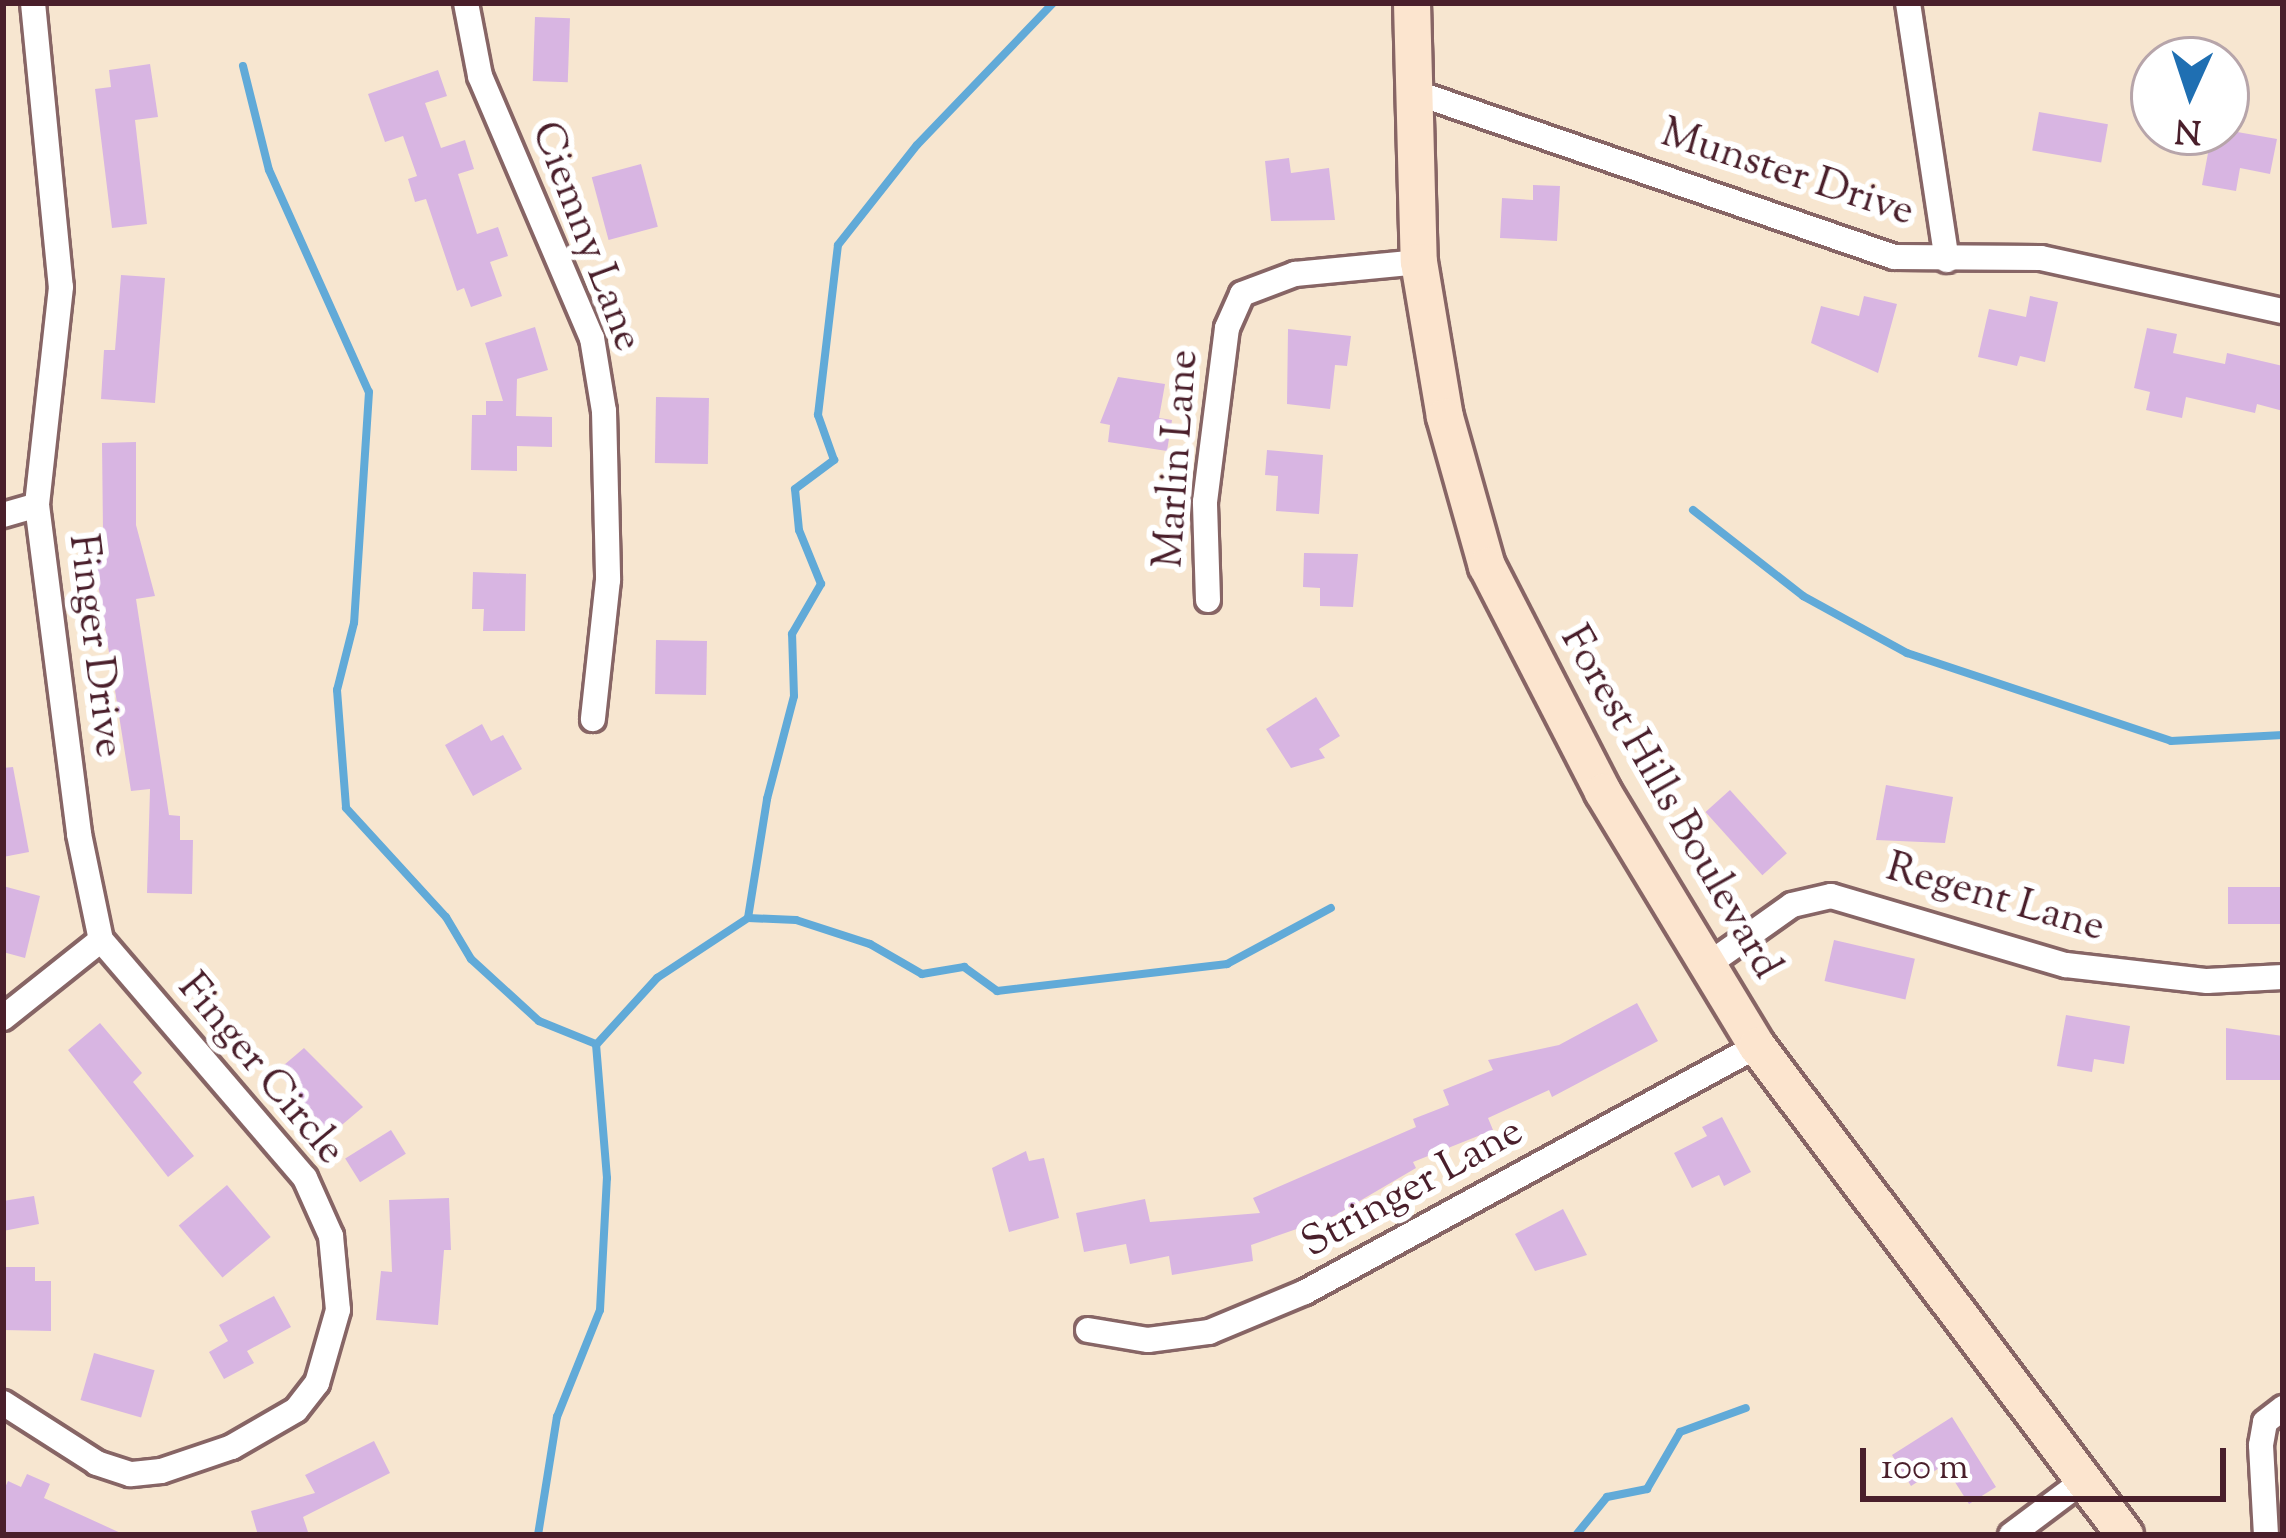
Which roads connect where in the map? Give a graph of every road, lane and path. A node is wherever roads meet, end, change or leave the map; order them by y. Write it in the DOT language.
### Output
graph roads {
  1 [pos="34,3"];
  2 [pos="466,3"];
  3 [pos="1412,3"];
  4 [pos="1908,3"];
  5 [pos="1417,93"];
  6 [pos="1947,260"];
  7 [pos="1419,262"];
  8 [pos="2283,311"];
  9 [pos="37,505"];
  10 [pos="3,515"];
  11 [pos="1208,600"];
  12 [pos="592,719"];
  13 [pos="101,940"];
  14 [pos="1706,966"];
  15 [pos="2283,976"];
  16 [pos="3,1018"];
  17 [pos="1757,1046"];
  18 [pos="1088,1330"];
  19 [pos="3,1403"];
  20 [pos="2283,1408"];
  21 [pos="2275,1471"];
  22 [pos="2087,1478"];
  23 [pos="2011,1535"];
  24 [pos="2125,1535"];
  25 [pos="2266,1535"];
  1 -- 9 [label="street, Finger Drive"];
  2 -- 12 [label="street, Ciemny Lane"];
  3 -- 5 [label="main road, Forest Hills Boulevard"];
  4 -- 6 [label="street"];
  5 -- 6 [label="street, Munster Drive"];
  5 -- 7 [label="main road, Forest Hills Boulevard"];
  6 -- 8 [label="street, Munster Drive"];
  7 -- 11 [label="street, Marlin Lane"];
  7 -- 14 [label="main road, Forest Hills Boulevard"];
  9 -- 10 [label="street"];
  9 -- 13 [label="street, Finger Drive"];
  13 -- 16 [label="street"];
  13 -- 19 [label="street, Finger Circle"];
  14 -- 15 [label="street, Regent Lane"];
  14 -- 17 [label="main road, Forest Hills Boulevard"];
  17 -- 18 [label="street, Stringer Lane"];
  17 -- 22 [label="main road, Forest Hills Boulevard"];
  20 -- 21 [label="street"];
  21 -- 25 [label="street"];
  22 -- 23 [label="street"];
  22 -- 24 [label="main road, Forest Hills Boulevard"];
}
